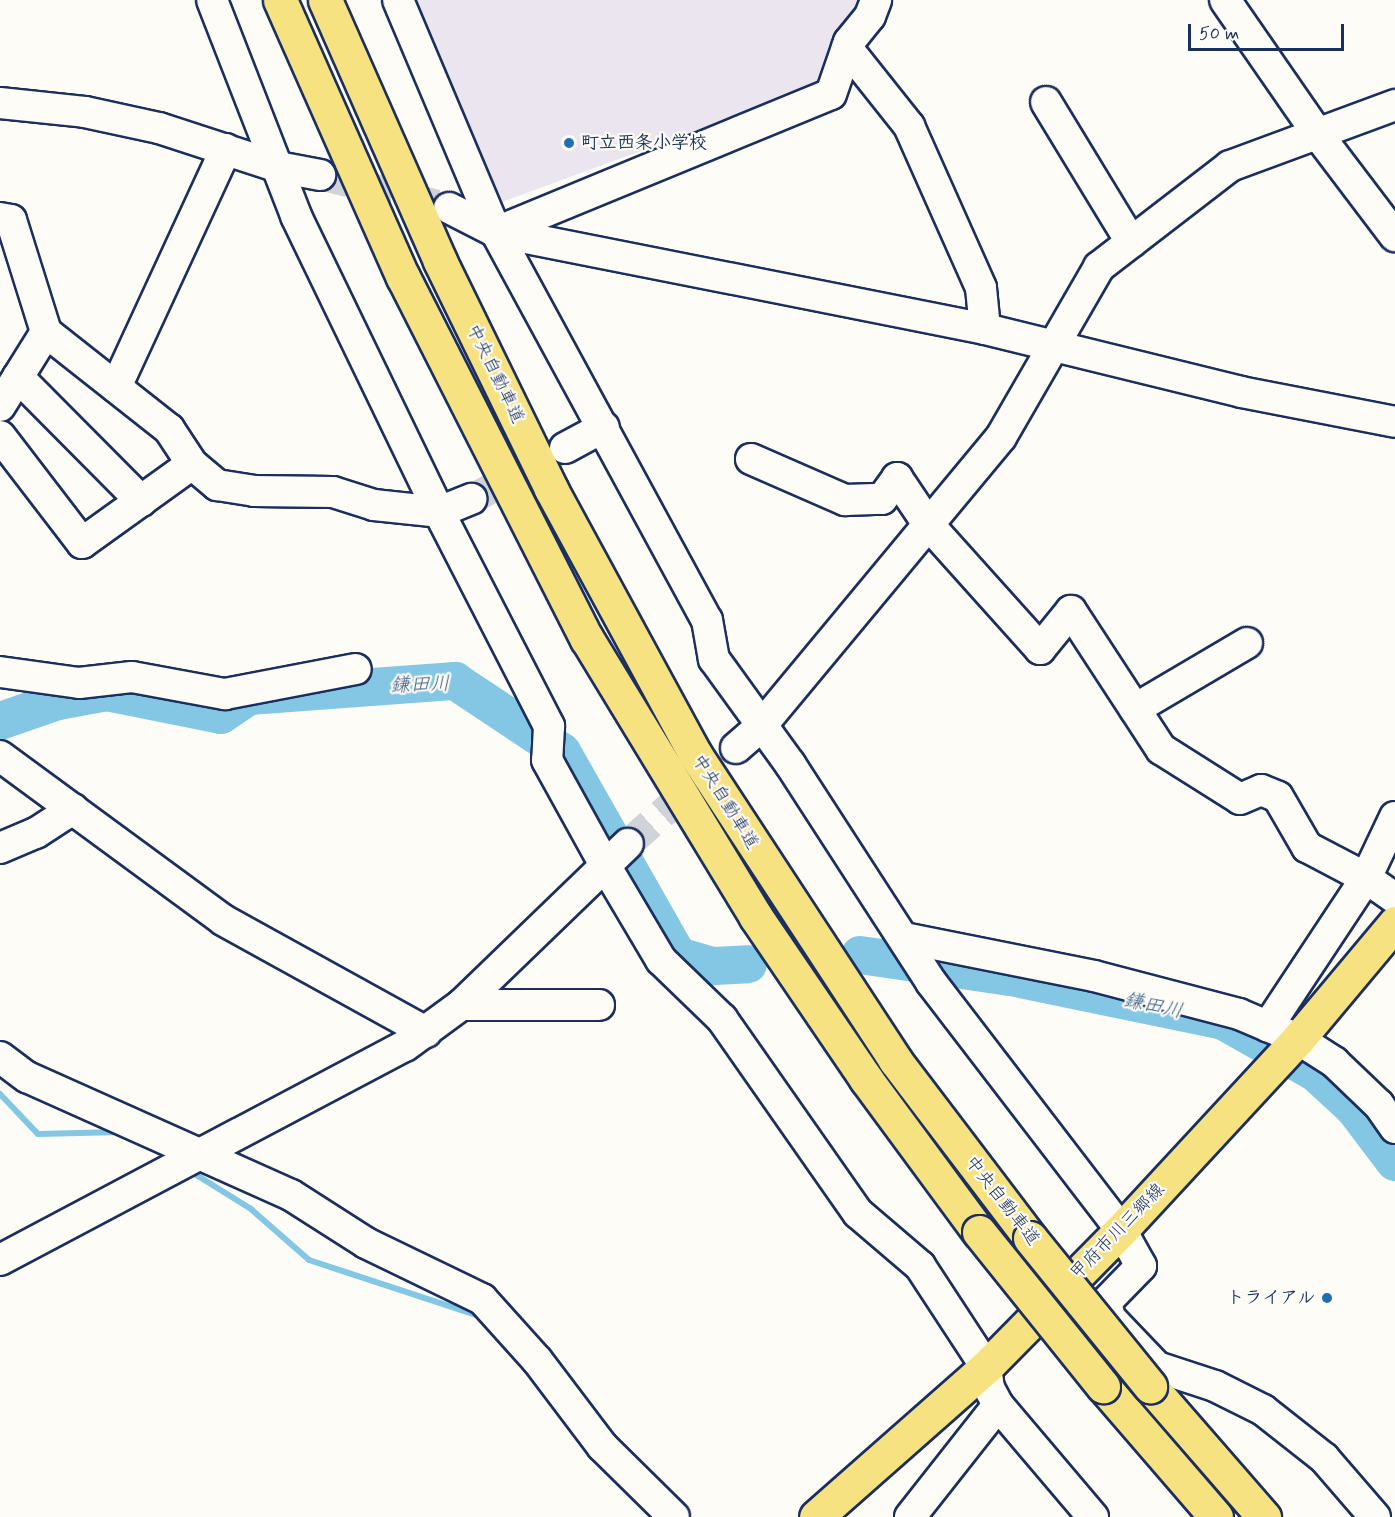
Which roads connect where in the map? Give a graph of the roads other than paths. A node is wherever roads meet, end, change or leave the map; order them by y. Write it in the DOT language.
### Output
graph roads {
  1 [pos="212,0"];
  2 [pos="280,0"];
  3 [pos="325,0"];
  4 [pos="398,0"];
  5 [pos="876,0"];
  6 [pos="1225,0"];
  7 [pos="847,48"];
  8 [pos="1046,102"];
  9 [pos="0,103"];
  10 [pos="1395,105"];
  11 [pos="1319,136"];
  12 [pos="226,149"];
  13 [pos="278,166"];
  14 [pos="320,175"];
  15 [pos="449,208"];
  16 [pos="0,218"];
  17 [pos="496,232"];
  18 [pos="1395,236"];
  19 [pos="1131,242"];
  20 [pos="985,329"];
  21 [pos="46,332"];
  22 [pos="1054,345"];
  23 [pos="116,387"];
  24 [pos="6,395"];
  25 [pos="1395,422"];
  26 [pos="604,427"];
  27 [pos="0,435"];
  28 [pos="565,448"];
  29 [pos="751,459"];
  30 [pos="192,464"];
  31 [pos="472,499"];
  32 [pos="141,501"];
  33 [pos="439,512"];
  34 [pos="928,524"];
  35 [pos="1247,643"];
  36 [pos="356,669"];
  37 [pos="0,672"];
  38 [pos="1135,709"];
  39 [pos="762,725"];
  40 [pos="736,748"];
  41 [pos="0,756"];
  42 [pos="73,809"];
  43 [pos="1395,817"];
  44 [pos="628,844"];
  45 [pos="0,848"];
  46 [pos="607,866"];
  47 [pos="1366,878"];
  48 [pos="1395,898"];
  49 [pos="1395,923"];
  50 [pos="904,939"];
  51 [pos="461,1005"];
  52 [pos="599,1005"];
  53 [pos="1268,1026"];
  54 [pos="426,1032"];
  55 [pos="1298,1039"];
  56 [pos="0,1057"];
  57 [pos="1395,1128"];
  58 [pos="200,1154"];
  59 [pos="1121,1230"];
  60 [pos="0,1260"];
  61 [pos="986,1367"];
  62 [pos="998,1405"];
  63 [pos="674,1517"];
  64 [pos="816,1517"];
  65 [pos="910,1517"];
  66 [pos="1093,1517"];
  67 [pos="1216,1517"];
  68 [pos="1264,1517"];
  69 [pos="1375,1517"];
  1 -- 13 [label="street"];
  2 -- 67 [label="main road, 中央自動車道, bridge"];
  3 -- 68 [label="main road, 中央自動車道, bridge"];
  4 -- 17 [label="street"];
  5 -- 7 [label="street"];
  6 -- 11 [label="street"];
  7 -- 17 [label="street"];
  7 -- 20 [label="street"];
  8 -- 19 [label="street"];
  9 -- 12 [label="street"];
  10 -- 11 [label="street"];
  11 -- 18 [label="street"];
  11 -- 19 [label="street"];
  12 -- 13 [label="street"];
  12 -- 23 [label="street"];
  13 -- 14 [label="street"];
  13 -- 33 [label="street"];
  15 -- 17 [label="street"];
  16 -- 21 [label="street"];
  17 -- 20 [label="street"];
  17 -- 26 [label="street"];
  19 -- 22 [label="street"];
  20 -- 22 [label="street"];
  21 -- 23 [label="street"];
  21 -- 24 [label="street"];
  22 -- 25 [label="street"];
  22 -- 34 [label="street"];
  23 -- 30 [label="street"];
  24 -- 32 [label="street"];
  26 -- 28 [label="street"];
  26 -- 39 [label="street"];
  27 -- 32 [label="street"];
  29 -- 34 [label="street"];
  30 -- 32 [label="street"];
  30 -- 33 [label="street"];
  31 -- 33 [label="street"];
  33 -- 46 [label="street"];
  34 -- 38 [label="street"];
  34 -- 39 [label="street"];
  35 -- 38 [label="street"];
  36 -- 37 [label="street"];
  38 -- 47 [label="street"];
  39 -- 40 [label="street"];
  39 -- 50 [label="street"];
  41 -- 42 [label="street"];
  42 -- 45 [label="street"];
  42 -- 54 [label="street"];
  43 -- 47 [label="street"];
  44 -- 46 [label="street"];
  46 -- 51 [label="street"];
  46 -- 61 [label="street"];
  47 -- 48 [label="street"];
  47 -- 53 [label="street"];
  49 -- 55 [label="main road, 甲府市川三郷線"];
  50 -- 53 [label="street"];
  50 -- 59 [label="street"];
  51 -- 52 [label="street"];
  51 -- 54 [label="street"];
  53 -- 55 [label="street"];
  54 -- 58 [label="street"];
  55 -- 57 [label="street"];
  55 -- 59 [label="main road, 甲府市川三郷線"];
  56 -- 58 [label="street"];
  58 -- 60 [label="street"];
  58 -- 63 [label="street"];
  59 -- 61 [label="main road, 甲府市川三郷線"];
  59 -- 69 [label="street"];
  61 -- 62 [label="street"];
  61 -- 64 [label="main road, 甲府市川三郷線"];
  62 -- 65 [label="street"];
  62 -- 66 [label="street"];
}
